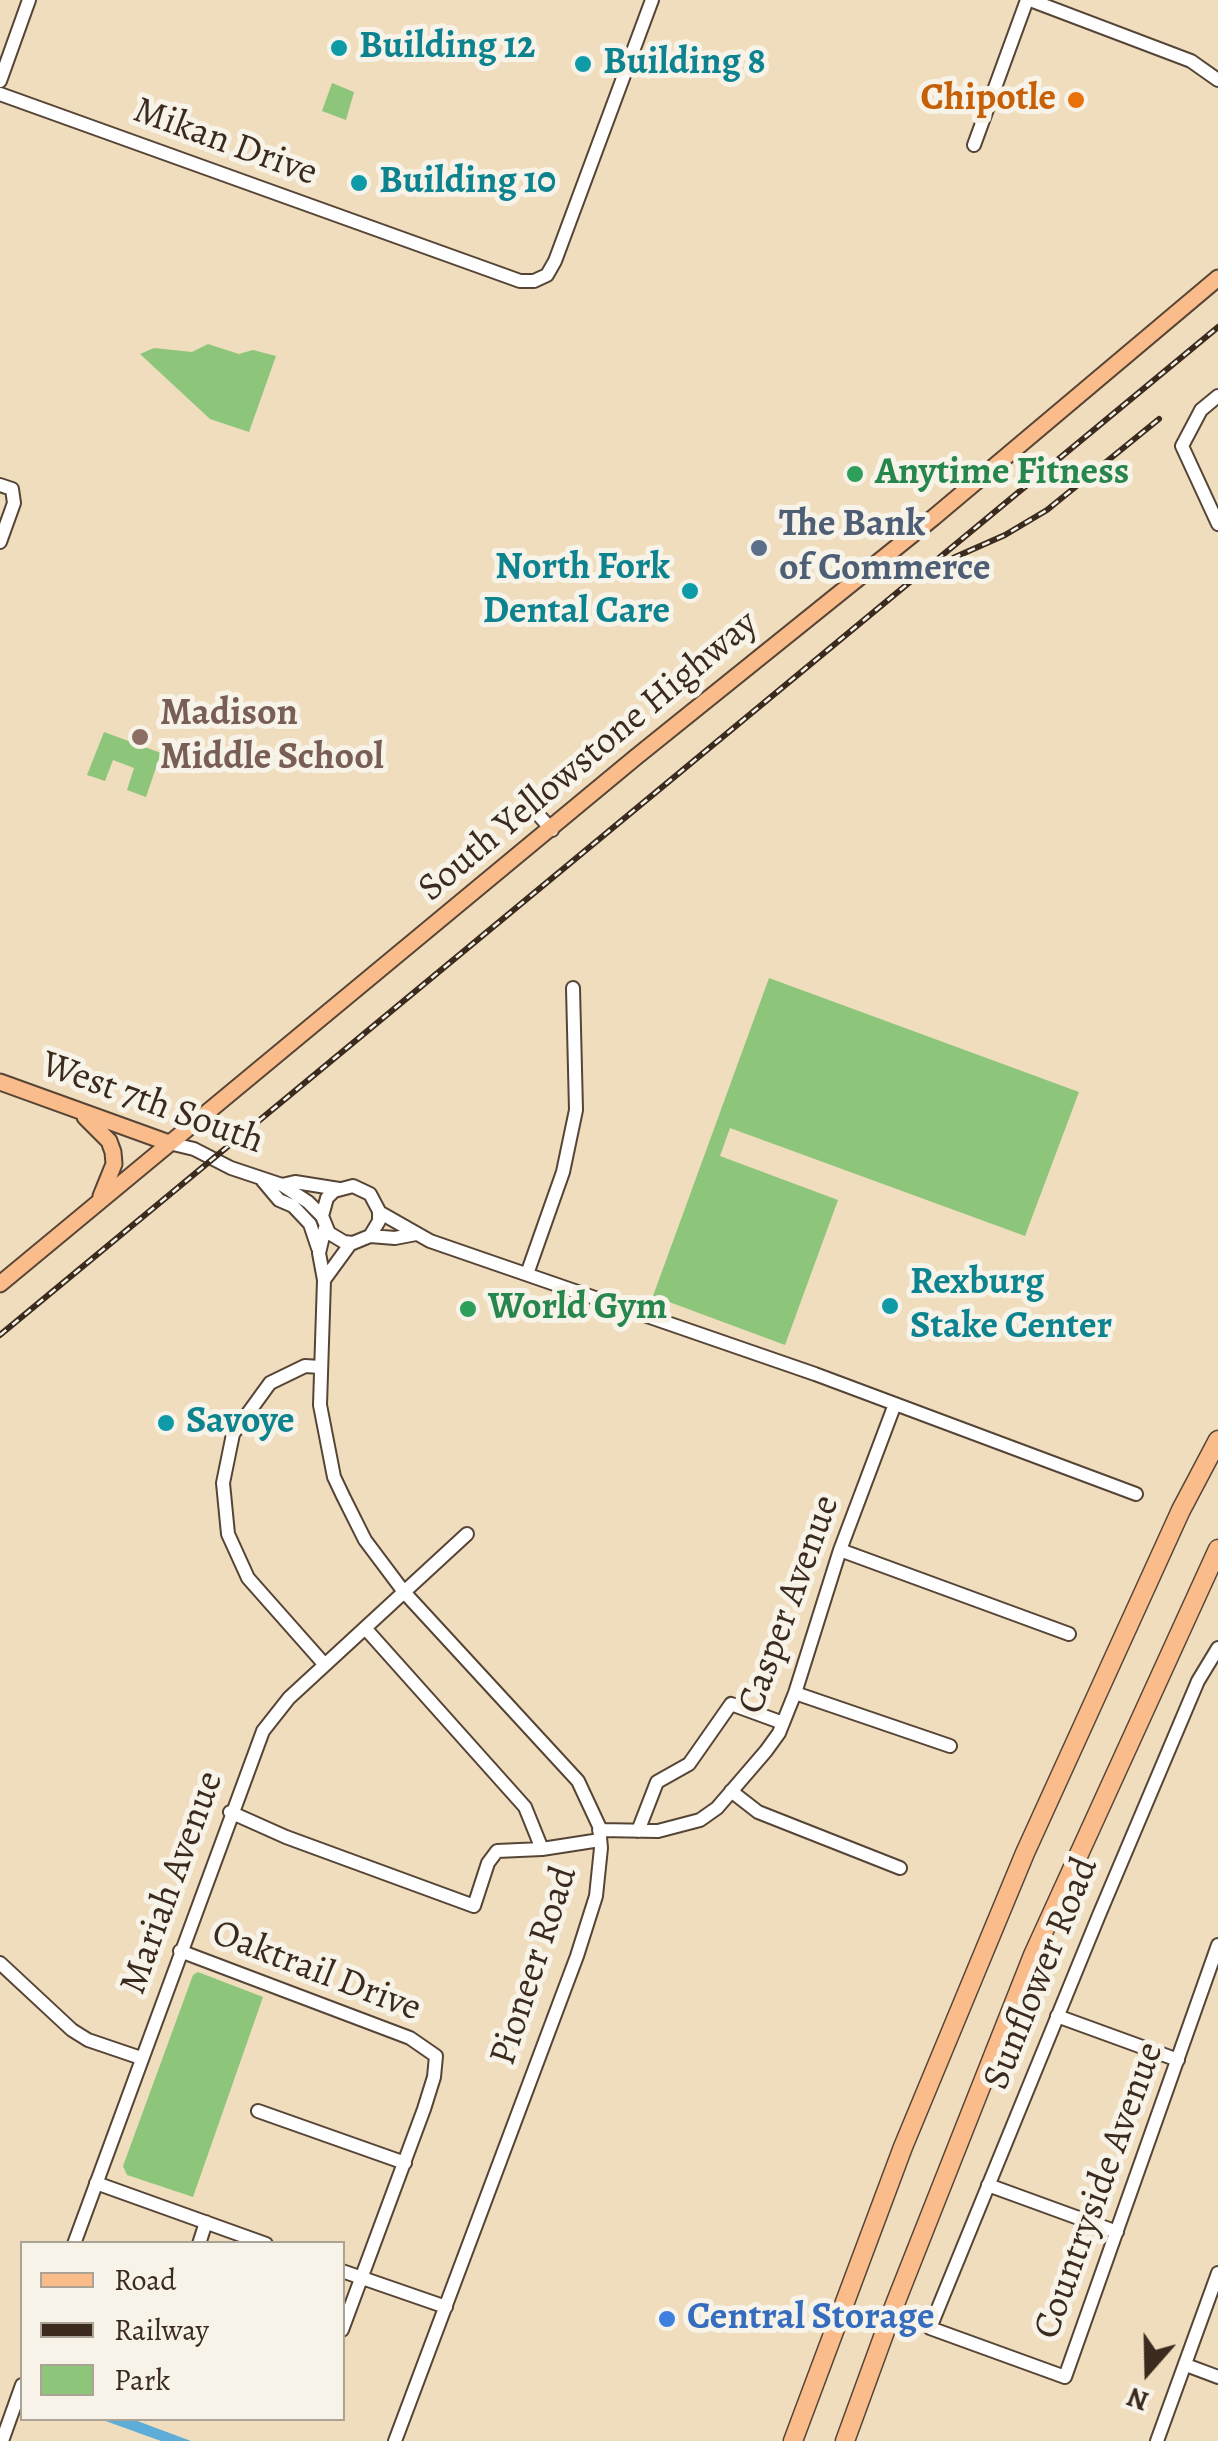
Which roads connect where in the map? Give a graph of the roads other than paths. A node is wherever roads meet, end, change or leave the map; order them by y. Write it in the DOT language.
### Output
graph roads {
  1 [pos="29,0"];
  2 [pos="652,0"];
  3 [pos="1029,0"];
  4 [pos="1218,80"];
  5 [pos="0,82"];
  6 [pos="0,94"];
  7 [pos="974,145"];
  8 [pos="1218,278"];
  9 [pos="1218,396"];
  10 [pos="0,485"];
  11 [pos="1218,524"];
  12 [pos="0,542"];
  13 [pos="527,802"];
  14 [pos="552,830"];
  15 [pos="573,988"];
  16 [pos="0,1082"];
  17 [pos="78,1111"];
  18 [pos="169,1143"];
  19 [pos="262,1180"];
  20 [pos="282,1185"];
  21 [pos="338,1189"];
  22 [pos="99,1202"];
  23 [pos="379,1212"];
  24 [pos="324,1222"];
  25 [pos="416,1234"];
  26 [pos="370,1236"];
  27 [pos="351,1243"];
  28 [pos="319,1253"];
  29 [pos="527,1274"];
  30 [pos="324,1280"];
  31 [pos="0,1284"];
  32 [pos="320,1367"];
  33 [pos="895,1404"];
  34 [pos="1218,1440"];
  35 [pos="1136,1494"];
  36 [pos="467,1534"];
  37 [pos="1218,1549"];
  38 [pos="840,1550"];
  39 [pos="404,1592"];
  40 [pos="365,1628"];
  41 [pos="1069,1634"];
  42 [pos="1218,1648"];
  43 [pos="325,1665"];
  44 [pos="795,1693"];
  45 [pos="782,1724"];
  46 [pos="950,1746"];
  47 [pos="731,1791"];
  48 [pos="230,1812"];
  49 [pos="638,1831"];
  50 [pos="600,1835"];
  51 [pos="542,1849"];
  52 [pos="900,1868"];
  53 [pos="1218,1945"];
  54 [pos="180,1952"];
  55 [pos="0,1963"];
  56 [pos="1057,2016"];
  57 [pos="141,2058"];
  58 [pos="1178,2060"];
  59 [pos="258,2111"];
  60 [pos="404,2163"];
  61 [pos="96,2183"];
  62 [pos="988,2185"];
  63 [pos="206,2222"];
  64 [pos="1117,2232"];
  65 [pos="75,2241"];
  66 [pos="200,2241"];
  67 [pos="258,2241"];
  68 [pos="345,2271"];
  69 [pos="1218,2273"];
  70 [pos="363,2278"];
  71 [pos="446,2307"];
  72 [pos="345,2323"];
  73 [pos="930,2328"];
  74 [pos="1186,2365"];
  75 [pos="1218,2377"];
  76 [pos="20,2391"];
  77 [pos="2,2441"];
  78 [pos="395,2441"];
  79 [pos="793,2441"];
  80 [pos="845,2441"];
  81 [pos="1157,2441"];
  1 -- 5 [label="street"];
  2 -- 6 [label="street, Mikan Drive"];
  3 -- 4 [label="street"];
  3 -- 7 [label="street"];
  8 -- 14 [label="main road, South Yellowstone Highway"];
  9 -- 11 [label="street"];
  10 -- 12 [label="street"];
  13 -- 14 [label="street"];
  14 -- 18 [label="main road, South Yellowstone Highway"];
  15 -- 29 [label="street"];
  16 -- 17 [label="main road, West 7th South"];
  17 -- 18 [label="main road, West 7th South"];
  17 -- 22 [label="main road"];
  18 -- 19 [label="street, West 7th South"];
  18 -- 22 [label="main road, South Yellowstone Highway"];
  19 -- 20 [label="street, West 7th South"];
  19 -- 28 [label="street"];
  20 -- 21 [label="street, West 7th South"];
  20 -- 24 [label="street, West 7th South"];
  21 -- 23 [label="street"];
  21 -- 24 [label="street"];
  22 -- 31 [label="main road, South Yellowstone Highway"];
  23 -- 25 [label="street"];
  23 -- 26 [label="street"];
  24 -- 27 [label="street"];
  24 -- 28 [label="street, Pioneer Road"];
  25 -- 26 [label="street"];
  25 -- 29 [label="street"];
  26 -- 27 [label="street"];
  27 -- 30 [label="street"];
  28 -- 30 [label="street, Pioneer Road"];
  29 -- 33 [label="street"];
  30 -- 32 [label="street, Pioneer Road"];
  32 -- 39 [label="street, Pioneer Road"];
  32 -- 43 [label="street"];
  33 -- 35 [label="street"];
  33 -- 38 [label="street, Casper Avenue"];
  34 -- 79 [label="highway"];
  36 -- 39 [label="street, Mariah Avenue"];
  37 -- 80 [label="highway"];
  38 -- 41 [label="street"];
  38 -- 44 [label="street, Casper Avenue"];
  39 -- 40 [label="street, Mariah Avenue"];
  39 -- 50 [label="street, Pioneer Road"];
  40 -- 43 [label="street, Mariah Avenue"];
  40 -- 51 [label="street"];
  42 -- 56 [label="street, Sunflower Road"];
  43 -- 48 [label="street, Mariah Avenue"];
  44 -- 45 [label="street, Casper Avenue"];
  44 -- 46 [label="street"];
  45 -- 47 [label="street, Casper Avenue"];
  45 -- 49 [label="street"];
  47 -- 49 [label="street, Casper Avenue"];
  47 -- 52 [label="street"];
  48 -- 51 [label="street, Casper Avenue"];
  48 -- 54 [label="street, Mariah Avenue"];
  49 -- 50 [label="street, Casper Avenue"];
  50 -- 51 [label="street, Casper Avenue"];
  50 -- 71 [label="street, Pioneer Road"];
  53 -- 58 [label="street, Countryside Avenue"];
  54 -- 57 [label="street, Mariah Avenue"];
  54 -- 60 [label="street, Oaktrail Drive"];
  55 -- 57 [label="street"];
  56 -- 58 [label="street"];
  56 -- 62 [label="street, Sunflower Road"];
  57 -- 61 [label="street, Mariah Avenue"];
  58 -- 64 [label="street, Countryside Avenue"];
  59 -- 60 [label="street"];
  60 -- 70 [label="street, Oaktrail Drive"];
  61 -- 63 [label="street"];
  61 -- 65 [label="street, Mariah Avenue"];
  62 -- 64 [label="street"];
  62 -- 73 [label="street, Sunflower Road"];
  63 -- 66 [label="street"];
  63 -- 67 [label="street"];
  64 -- 73 [label="street, Countryside Avenue"];
  68 -- 70 [label="street"];
  69 -- 74 [label="street"];
  70 -- 71 [label="street"];
  70 -- 72 [label="street, Oaktrail Drive"];
  71 -- 78 [label="street, Pioneer Road"];
  74 -- 75 [label="street"];
  74 -- 81 [label="street"];
  76 -- 77 [label="street"];
}
